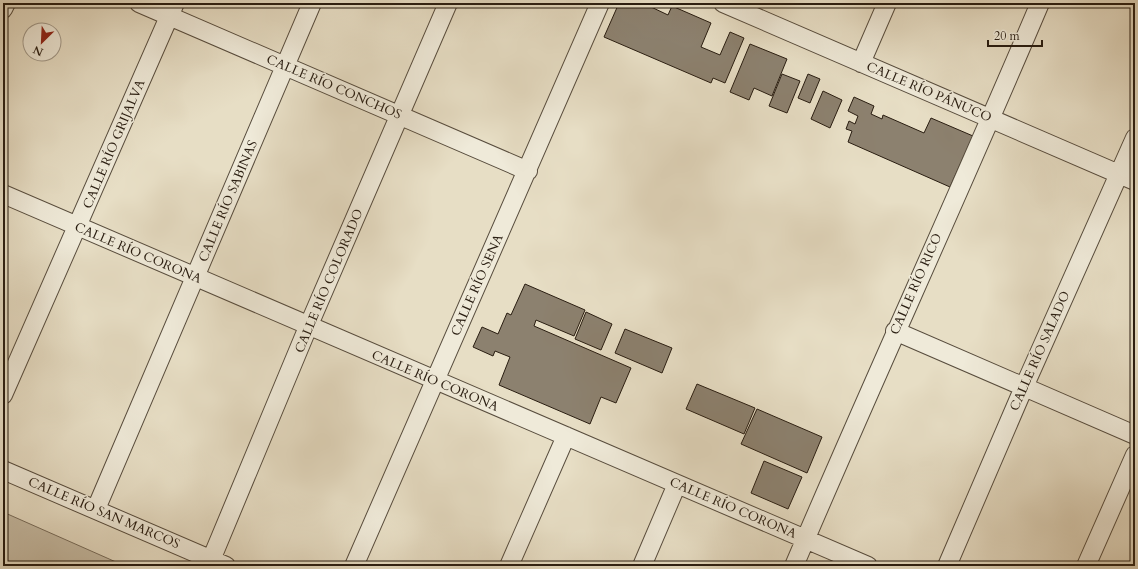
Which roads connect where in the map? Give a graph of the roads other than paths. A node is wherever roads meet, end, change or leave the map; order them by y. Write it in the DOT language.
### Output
graph roads {
  1 [pos="6,3"];
  2 [pos="139,3"];
  3 [pos="312,3"];
  4 [pos="448,3"];
  5 [pos="600,3"];
  6 [pos="724,3"];
  7 [pos="887,3"];
  8 [pos="1040,3"];
  9 [pos="748,8"];
  10 [pos="3,9"];
  11 [pos="172,10"];
  12 [pos="861,63"];
  13 [pos="285,66"];
  14 [pos="400,116"];
  15 [pos="991,118"];
  16 [pos="1135,138"];
  17 [pos="528,171"];
  18 [pos="1127,178"];
  19 [pos="3,194"];
  20 [pos="78,228"];
  21 [pos="196,277"];
  22 [pos="308,327"];
  23 [pos="895,331"];
  24 [pos="434,380"];
  25 [pos="1024,387"];
  26 [pos="3,395"];
  27 [pos="1135,435"];
  28 [pos="566,436"];
  29 [pos="1135,455"];
  30 [pos="3,470"];
  31 [pos="677,484"];
  32 [pos="96,509"];
  33 [pos="805,539"];
  34 [pos="219,563"];
  35 [pos="354,566"];
  36 [pos="509,566"];
  37 [pos="642,566"];
  38 [pos="794,566"];
  39 [pos="868,566"];
  40 [pos="947,566"];
  41 [pos="1086,566"];
  1 -- 10 [label="street"];
  2 -- 11 [label="street, CALLE RÍO CONCHOS"];
  3 -- 13 [label="street, CALLE RÍO SABINAS"];
  4 -- 14 [label="street, CALLE RÍO COLORADO"];
  5 -- 17 [label="street, CALLE RÍO SENA"];
  6 -- 9 [label="street, CALLE RÍO PÁNUCO"];
  7 -- 12 [label="street"];
  8 -- 15 [label="street, CALLE RÍO RICO"];
  9 -- 12 [label="street, CALLE RÍO PÁNUCO"];
  11 -- 13 [label="street, CALLE RÍO CONCHOS"];
  11 -- 20 [label="street, CALLE RÍO GRIJALVA"];
  12 -- 15 [label="street, CALLE RÍO PÁNUCO"];
  13 -- 14 [label="street, CALLE RÍO CONCHOS"];
  13 -- 21 [label="street, CALLE RÍO SABINAS"];
  14 -- 17 [label="street, CALLE RÍO CONCHOS"];
  14 -- 22 [label="street, CALLE RÍO COLORADO"];
  15 -- 18 [label="street, CALLE RÍO PÁNUCO"];
  15 -- 23 [label="street, CALLE RÍO RICO"];
  16 -- 18 [label="street, CALLE RÍO SALADO"];
  17 -- 24 [label="street, CALLE RÍO SENA"];
  18 -- 25 [label="street, CALLE RÍO SALADO"];
  19 -- 20 [label="street, CALLE RÍO CORONA"];
  20 -- 21 [label="street, CALLE RÍO CORONA"];
  20 -- 26 [label="street, CALLE RÍO GRIJALVA"];
  21 -- 22 [label="street, CALLE RÍO CORONA"];
  21 -- 32 [label="street, CALLE RÍO SABINAS"];
  22 -- 24 [label="street, CALLE RÍO CORONA"];
  22 -- 34 [label="street, CALLE RÍO COLORADO"];
  23 -- 25 [label="street"];
  23 -- 33 [label="street, CALLE RÍO RICO"];
  24 -- 28 [label="street, CALLE RÍO CORONA"];
  24 -- 35 [label="street, CALLE RÍO SENA"];
  25 -- 27 [label="street"];
  25 -- 40 [label="street, CALLE RÍO SALADO"];
  28 -- 31 [label="street, CALLE RÍO CORONA"];
  28 -- 36 [label="street"];
  29 -- 41 [label="street"];
  30 -- 32 [label="street, CALLE RÍO SAN MARCOS"];
  31 -- 33 [label="street, CALLE RÍO CORONA"];
  31 -- 37 [label="street"];
  32 -- 34 [label="street, CALLE RÍO SAN MARCOS"];
  33 -- 38 [label="street, CALLE RÍO RICO"];
  33 -- 39 [label="street, CALLE RÍO CORONA"];
}
